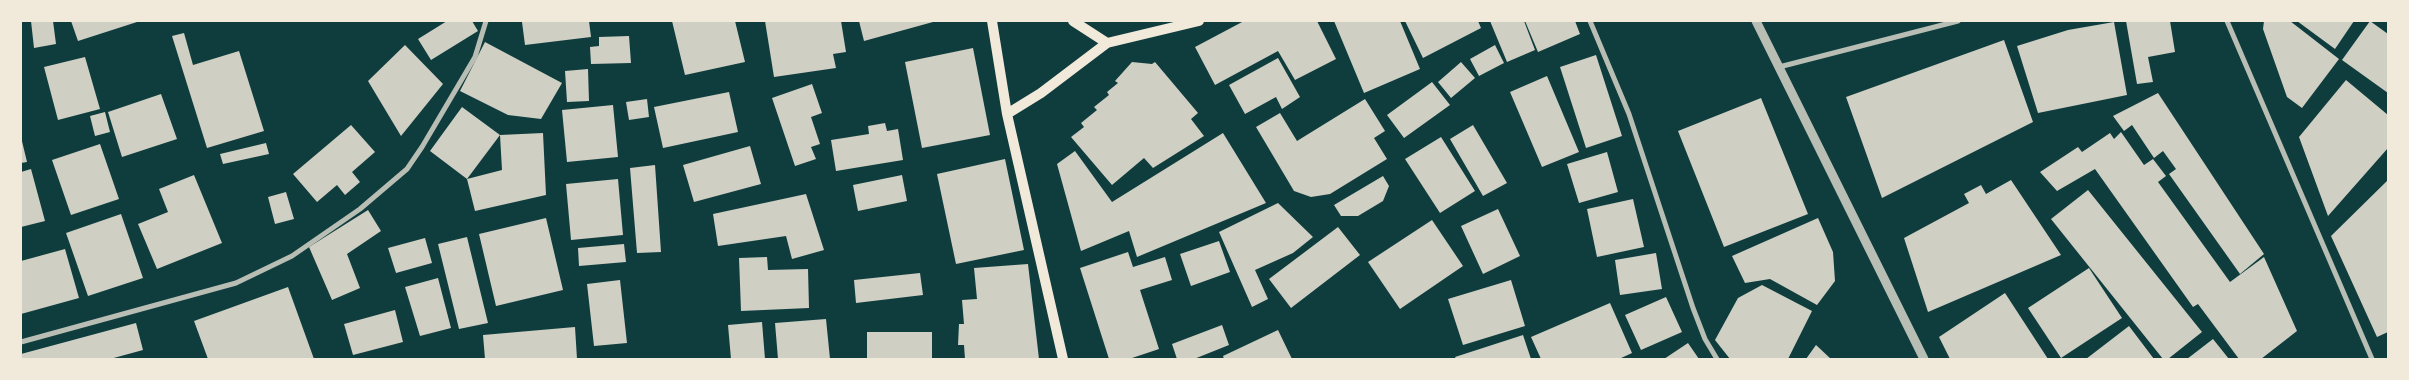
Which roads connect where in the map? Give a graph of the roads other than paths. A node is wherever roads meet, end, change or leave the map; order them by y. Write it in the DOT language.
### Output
graph roads {
  1 [pos="486,21"];
  2 [pos="992,21"];
  3 [pos="1073,21"];
  4 [pos="1199,21"];
  5 [pos="1590,21"];
  6 [pos="1756,21"];
  7 [pos="1958,21"];
  8 [pos="2228,21"];
  9 [pos="1107,43"];
  10 [pos="1779,67"];
  11 [pos="1007,114"];
  12 [pos="21,342"];
  13 [pos="1063,359"];
  14 [pos="1717,359"];
  15 [pos="1924,359"];
  16 [pos="2372,359"];
  1 -- 12 [label="street"];
  2 -- 11 [label="main road"];
  3 -- 9 [label="main road"];
  4 -- 9 [label="main road"];
  5 -- 14 [label="street"];
  6 -- 10 [label="street"];
  7 -- 10 [label="street"];
  8 -- 16 [label="street"];
  9 -- 11 [label="main road"];
  10 -- 15 [label="street"];
  11 -- 13 [label="main road"];
}
